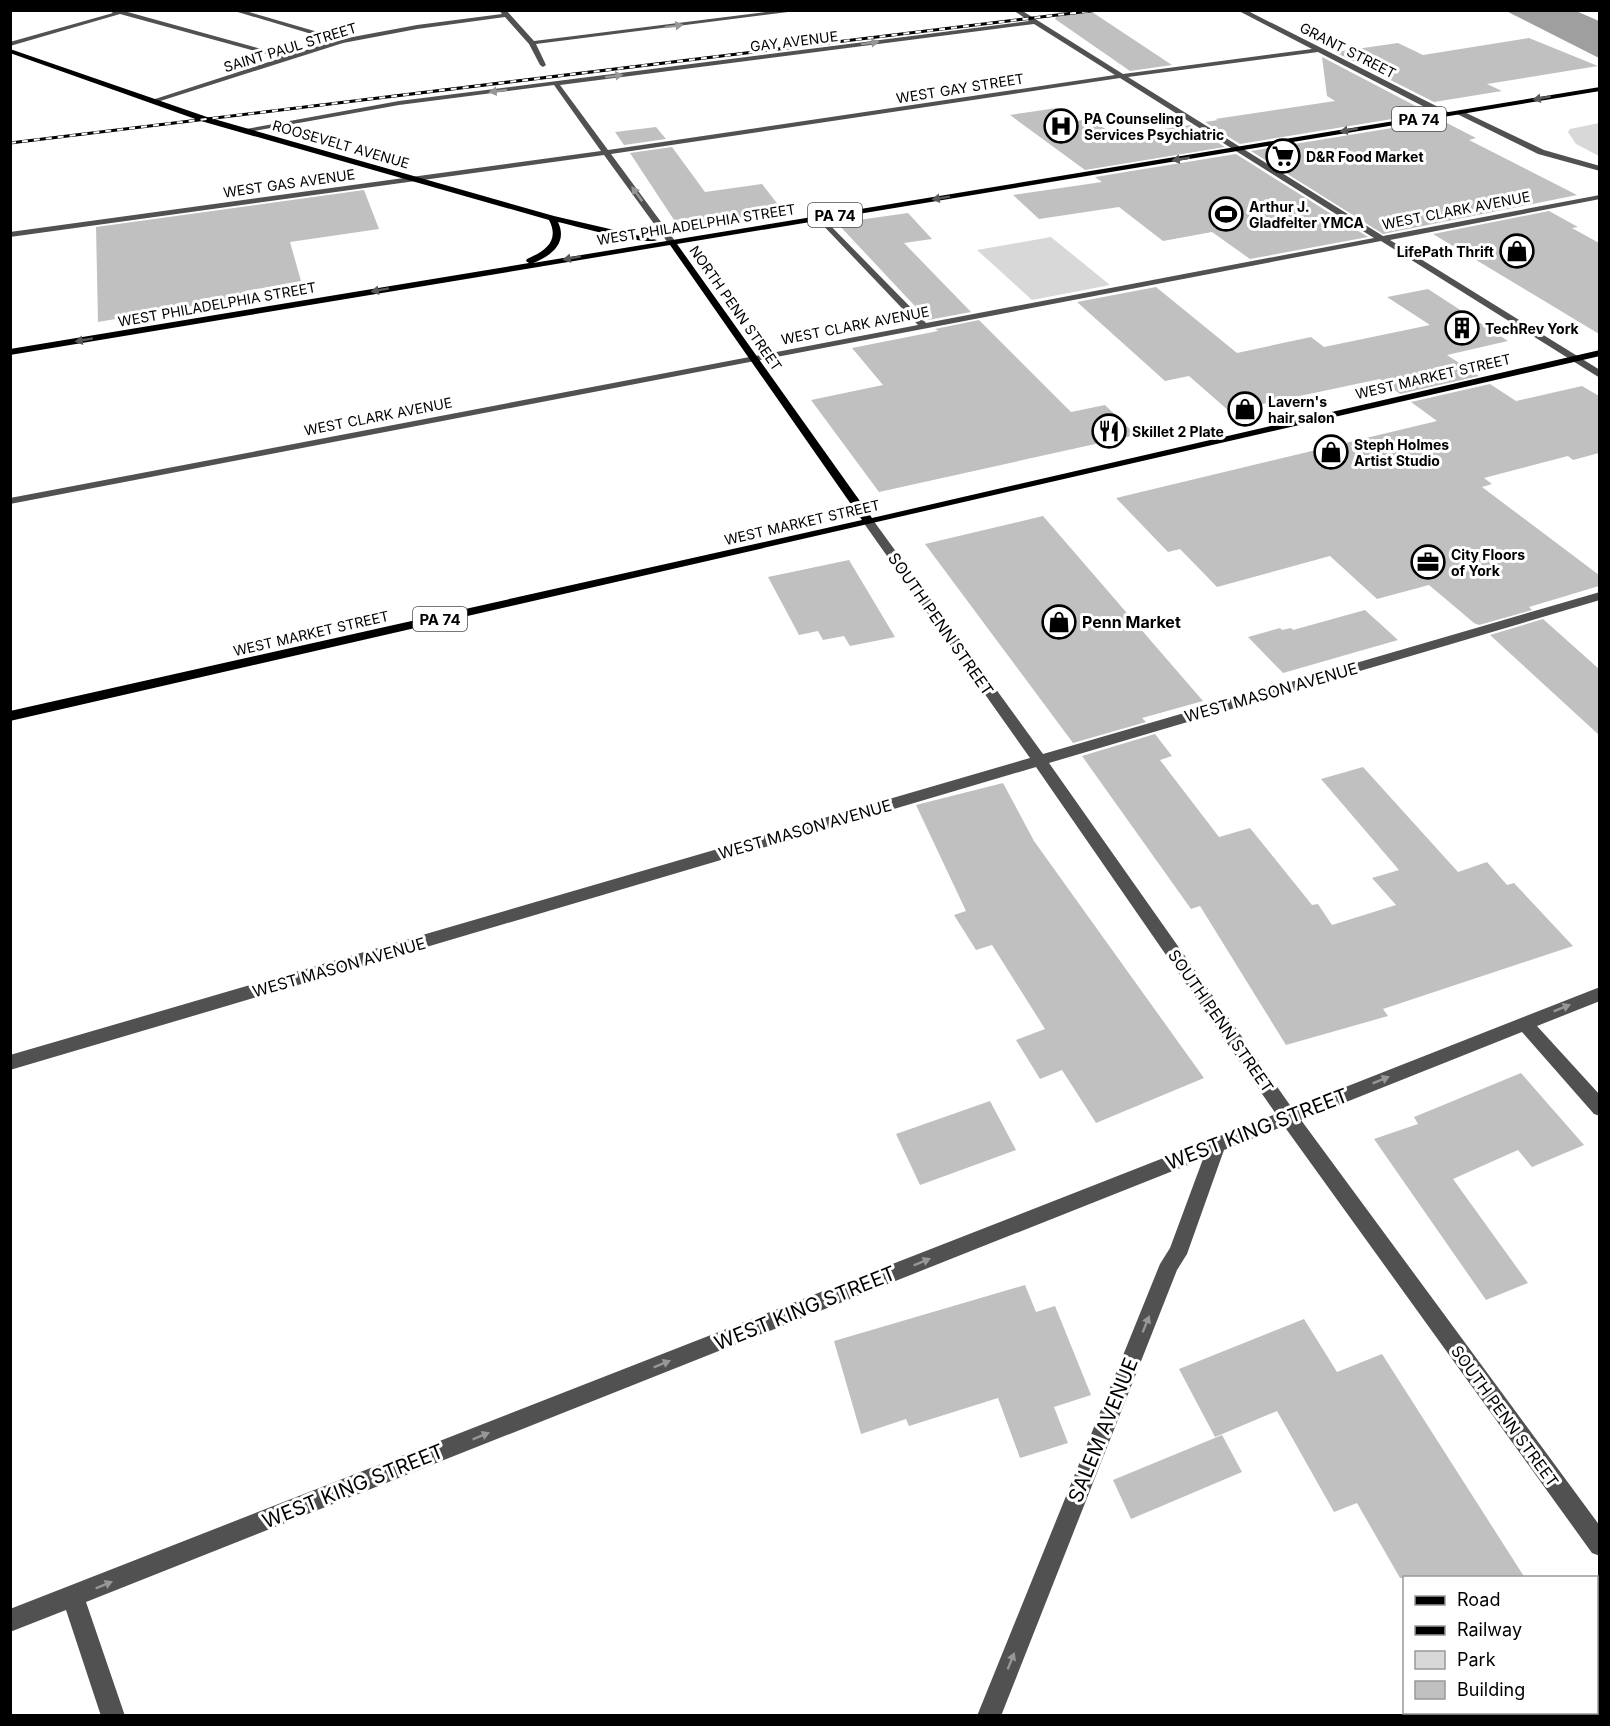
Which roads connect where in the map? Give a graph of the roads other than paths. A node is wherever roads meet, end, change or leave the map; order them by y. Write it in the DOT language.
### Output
graph roads {
  1 [pos="111,10"];
  2 [pos="128,10"];
  3 [pos="234,10"];
  4 [pos="801,10"];
  5 [pos="1016,10"];
  6 [pos="1240,10"];
  7 [pos="119,13"];
  8 [pos="504,13"];
  9 [pos="1040,13"];
  10 [pos="1032,20"];
  11 [pos="342,41"];
  12 [pos="532,43"];
  13 [pos="10,44"];
  14 [pos="1318,50"];
  15 [pos="10,51"];
  16 [pos="290,59"];
  17 [pos="543,65"];
  18 [pos="1120,76"];
  19 [pos="556,84"];
  20 [pos="1599,89"];
  21 [pos="153,101"];
  22 [pos="1460,112"];
  23 [pos="1445,114"];
  24 [pos="246,131"];
  25 [pos="1239,149"];
  26 [pos="607,152"];
  27 [pos="1599,170"];
  28 [pos="412,179"];
  29 [pos="1599,197"];
  30 [pos="820,217"];
  31 [pos="552,218"];
  32 [pos="10,236"];
  33 [pos="1382,240"];
  34 [pos="671,241"];
  35 [pos="512,268"];
  36 [pos="925,327"];
  37 [pos="10,352"];
  38 [pos="1599,353"];
  39 [pos="1574,359"];
  40 [pos="753,360"];
  41 [pos="1599,375"];
  42 [pos="10,501"];
  43 [pos="869,522"];
  44 [pos="1599,596"];
  45 [pos="10,716"];
  46 [pos="1039,760"];
  47 [pos="1599,994"];
  48 [pos="1524,1023"];
  49 [pos="10,1063"];
  50 [pos="1599,1108"];
  51 [pos="1288,1117"];
  52 [pos="1217,1145"];
  53 [pos="1599,1545"];
  54 [pos="73,1597"];
  55 [pos="10,1621"];
  56 [pos="113,1716"];
  57 [pos="989,1716"];
  1 -- 7 [label="street"];
  2 -- 7 [label="street"];
  3 -- 11 [label="street"];
  12 -- 4 [label="street, one-way"];
  5 -- 10 [label="street"];
  6 -- 14 [label="street, GRANT STREET"];
  7 -- 13 [label="street"];
  7 -- 16 [label="street"];
  8 -- 11 [label="street, SAINT PAUL STREET"];
  8 -- 12 [label="street"];
  9 -- 10 [label="street"];
  10 -- 18 [label="street"];
  19 -- 10 [label="street, GAY AVENUE, one-way"];
  11 -- 16 [label="street, SAINT PAUL STREET"];
  12 -- 17 [label="street"];
  14 -- 18 [label="street, WEST GAY STREET"];
  14 -- 23 [label="street, GRANT STREET"];
  15 -- 21 [label="main road, ROOSEVELT AVENUE"];
  16 -- 21 [label="street, SAINT PAUL STREET"];
  18 -- 25 [label="street"];
  18 -- 26 [label="street, WEST GAY STREET"];
  19 -- 24 [label="street, GAY AVENUE, one-way"];
  19 -- 26 [label="street, NORTH PENN STREET"];
  20 -- 22 [label="main road, WEST PHILADELPHIA STREET / PA 74, one-way"];
  21 -- 24 [label="main road, ROOSEVELT AVENUE"];
  22 -- 23 [label="main road, WEST PHILADELPHIA STREET / PA 74"];
  22 -- 27 [label="street"];
  23 -- 25 [label="main road, WEST PHILADELPHIA STREET / PA 74, one-way"];
  24 -- 28 [label="main road, ROOSEVELT AVENUE"];
  25 -- 30 [label="main road, WEST PHILADELPHIA STREET / PA 74, one-way"];
  25 -- 33 [label="street"];
  26 -- 28 [label="street, WEST GAS AVENUE"];
  34 -- 26 [label="street, NORTH PENN STREET, one-way"];
  28 -- 31 [label="main road, ROOSEVELT AVENUE"];
  28 -- 32 [label="street, WEST GAS AVENUE"];
  29 -- 33 [label="street, WEST CLARK AVENUE"];
  30 -- 34 [label="main road, WEST PHILADELPHIA STREET / PA 74"];
  30 -- 36 [label="street"];
  31 -- 34 [label="main road, ROOSEVELT AVENUE"];
  31 -- 35 [label="main road"];
  33 -- 36 [label="street, WEST CLARK AVENUE"];
  33 -- 39 [label="street"];
  34 -- 35 [label="main road, WEST PHILADELPHIA STREET / PA 74, one-way"];
  34 -- 40 [label="main road, NORTH PENN STREET"];
  35 -- 37 [label="main road, WEST PHILADELPHIA STREET / PA 74, one-way"];
  36 -- 40 [label="street, WEST CLARK AVENUE"];
  38 -- 39 [label="main road, WEST MARKET STREET / PA 74"];
  39 -- 41 [label="street"];
  39 -- 43 [label="main road, WEST MARKET STREET / PA 74"];
  40 -- 42 [label="street, WEST CLARK AVENUE"];
  40 -- 43 [label="main road, NORTH PENN STREET"];
  43 -- 45 [label="main road, WEST MARKET STREET / PA 74"];
  43 -- 46 [label="street, SOUTH PENN STREET"];
  44 -- 46 [label="street, WEST MASON AVENUE"];
  46 -- 49 [label="street, WEST MASON AVENUE"];
  46 -- 51 [label="street, SOUTH PENN STREET"];
  48 -- 47 [label="street, WEST KING STREET, one-way"];
  48 -- 50 [label="street"];
  51 -- 48 [label="street, WEST KING STREET, one-way"];
  51 -- 52 [label="street, WEST KING STREET"];
  51 -- 53 [label="street, SOUTH PENN STREET"];
  54 -- 52 [label="street, WEST KING STREET, one-way"];
  57 -- 52 [label="street, SALEM AVENUE, one-way"];
  54 -- 55 [label="street, WEST KING STREET"];
  54 -- 56 [label="street"];
}
